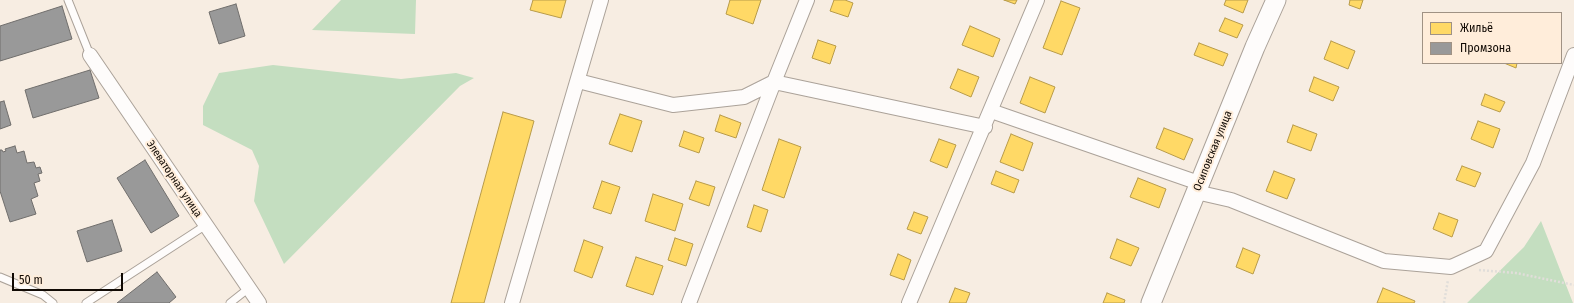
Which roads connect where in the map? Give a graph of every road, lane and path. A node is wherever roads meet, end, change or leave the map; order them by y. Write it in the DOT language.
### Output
graph roads {
  1 [pos="68,0"];
  2 [pos="601,0"];
  3 [pos="807,0"];
  4 [pos="1037,0"];
  5 [pos="1276,0"];
  6 [pos="90,55"];
  7 [pos="1574,56"];
  8 [pos="578,81"];
  9 [pos="774,82"];
  10 [pos="991,111"];
  11 [pos="985,127"];
  12 [pos="1198,187"];
  13 [pos="206,225"];
  14 [pos="1451,267"];
  15 [pos="0,278"];
  16 [pos="1574,285"];
  17 [pos="249,288"];
  18 [pos="53,303"];
  19 [pos="86,303"];
  20 [pos="230,303"];
  21 [pos="259,303"];
  22 [pos="512,303"];
  23 [pos="689,303"];
  24 [pos="909,303"];
  25 [pos="1151,303"];
  26 [pos="1444,303"];
  1 -- 6 [label="lane"];
  2 -- 8 [label="street"];
  3 -- 9 [label="street"];
  4 -- 10 [label="street"];
  5 -- 12 [label="street, Осиповская улица"];
  6 -- 13 [label="street, Элеваторная улица"];
  7 -- 14 [label="street"];
  8 -- 9 [label="street"];
  8 -- 22 [label="street"];
  9 -- 11 [label="street"];
  9 -- 23 [label="street"];
  10 -- 11 [label="street"];
  10 -- 12 [label="street"];
  11 -- 24 [label="street"];
  12 -- 14 [label="street"];
  12 -- 25 [label="street, Осиповская улица"];
  13 -- 17 [label="street, Элеваторная улица"];
  13 -- 19 [label="lane"];
  14 -- 16 [label="path"];
  14 -- 26 [label="path"];
  15 -- 18 [label="lane"];
  17 -- 20 [label="lane"];
  17 -- 21 [label="street, Элеваторная улица"];
}
